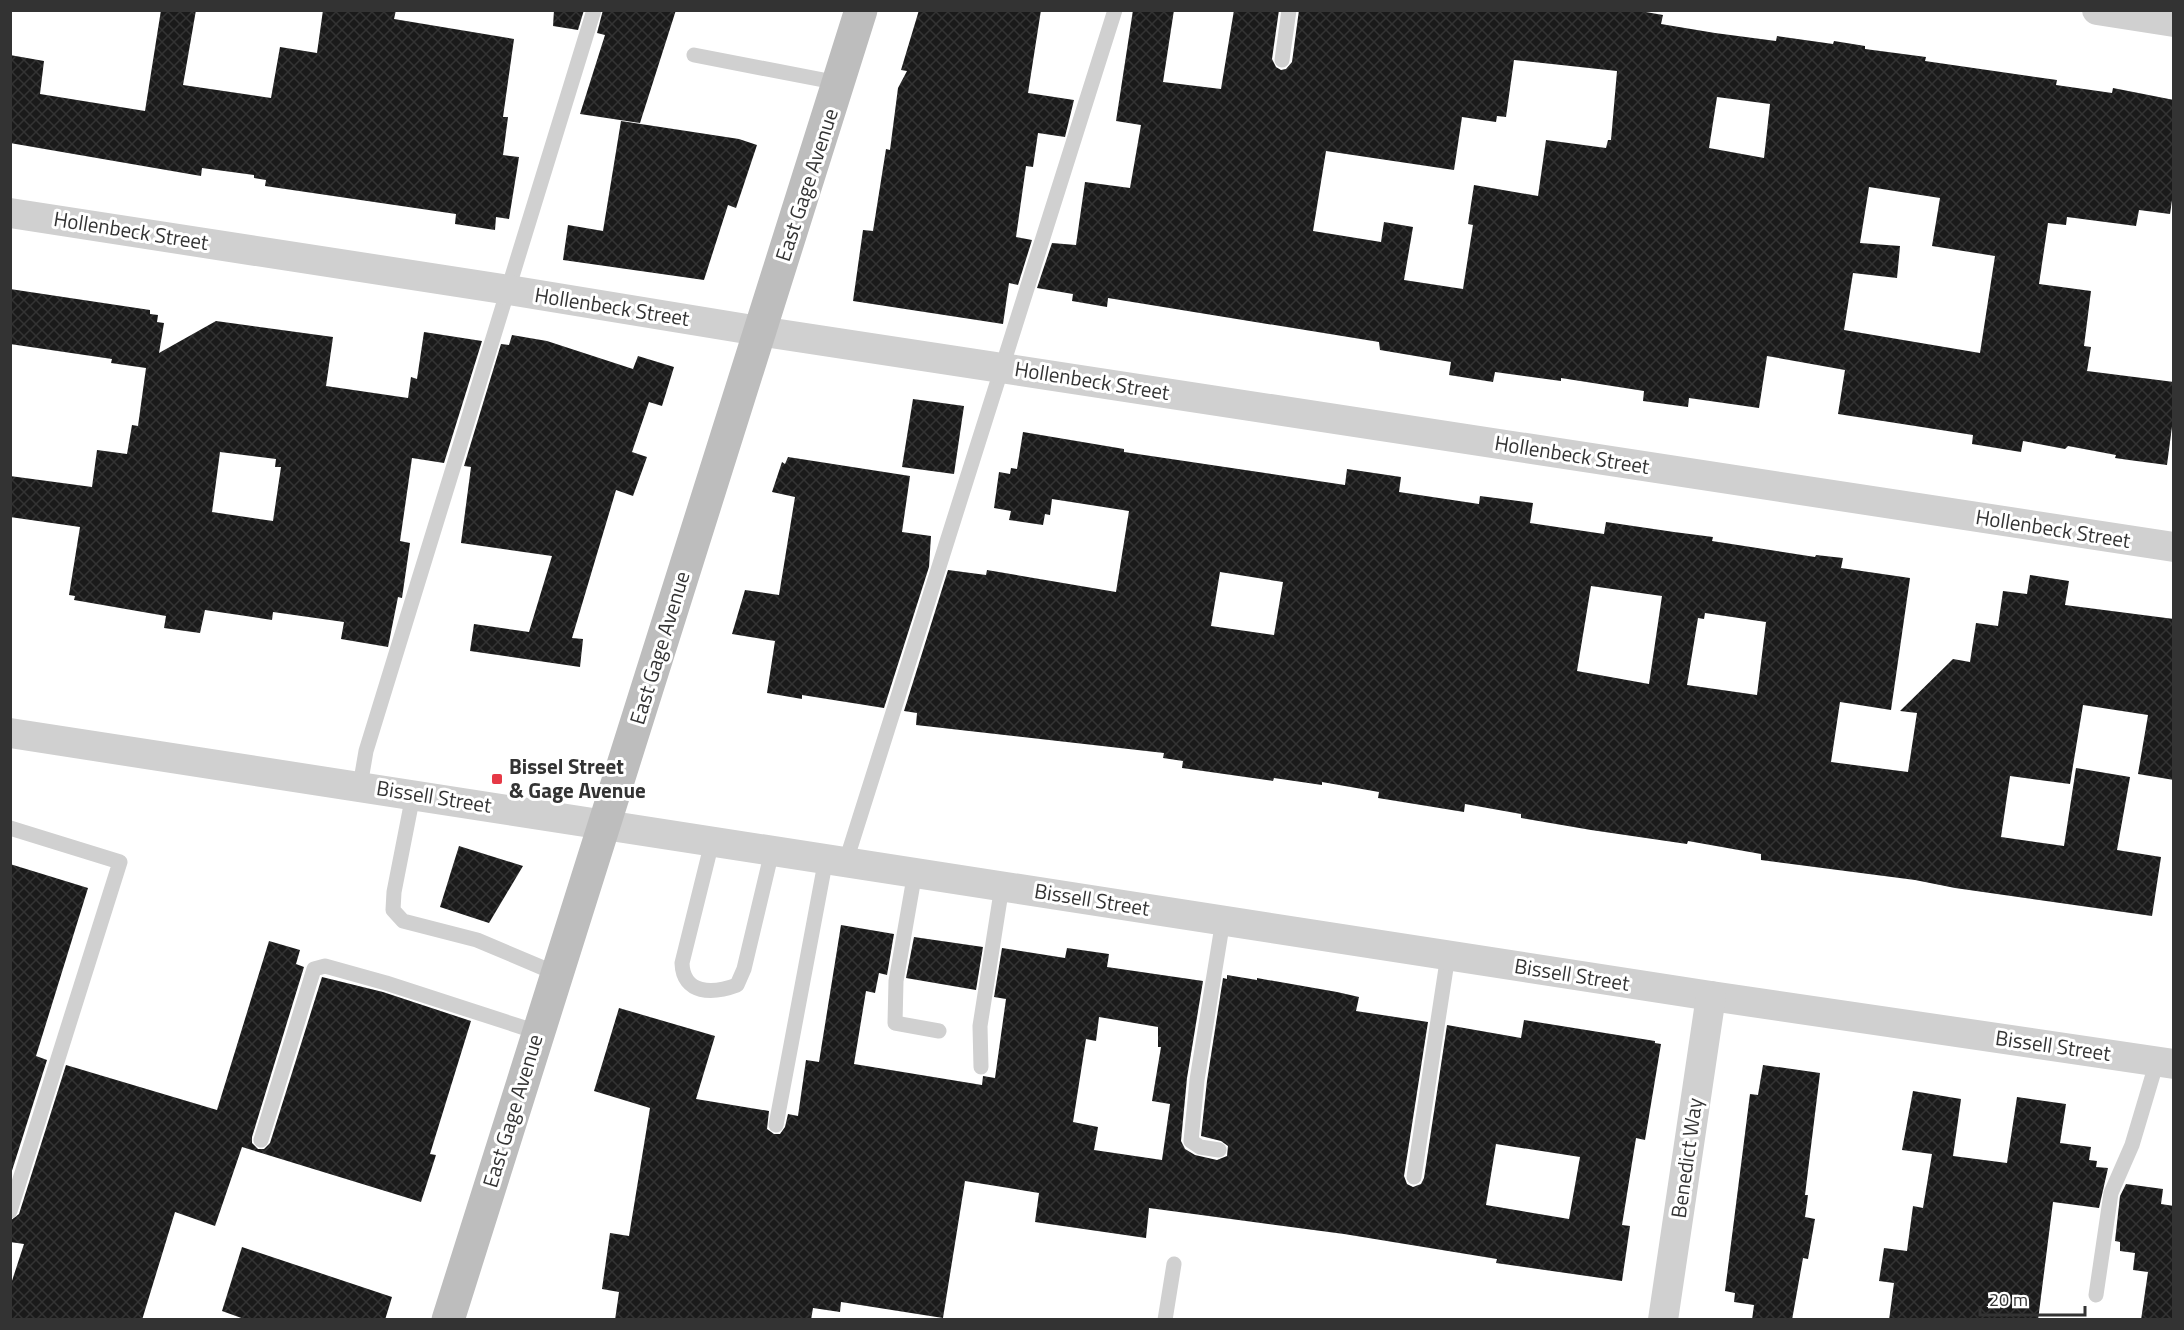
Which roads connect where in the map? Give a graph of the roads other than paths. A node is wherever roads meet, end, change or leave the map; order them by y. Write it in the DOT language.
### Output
graph roads {
  1 [pos="594,10"];
  2 [pos="861,10"];
  3 [pos="1115,10"];
  4 [pos="1289,10"];
  5 [pos="2097,10"];
  6 [pos="2174,22"];
  7 [pos="694,55"];
  8 [pos="1282,60"];
  9 [pos="839,83"];
  10 [pos="10,213"];
  11 [pos="509,290"];
  12 [pos="759,331"];
  13 [pos="1004,367"];
  14 [pos="2174,547"];
  15 [pos="10,733"];
  16 [pos="360,786"];
  17 [pos="413,795"];
  18 [pos="604,824"];
  19 [pos="10,828"];
  20 [pos="712,842"];
  21 [pos="772,851"];
  22 [pos="836,860"];
  23 [pos="915,872"];
  24 [pos="1002,886"];
  25 [pos="1223,920"];
  26 [pos="1448,955"];
  27 [pos="555,973"];
  28 [pos="1711,996"];
  29 [pos="939,1031"];
  30 [pos="537,1032"];
  31 [pos="2165,1063"];
  32 [pos="981,1067"];
  33 [pos="776,1125"];
  34 [pos="261,1140"];
  35 [pos="1219,1150"];
  36 [pos="1414,1177"];
  37 [pos="10,1211"];
  38 [pos="1174,1264"];
  39 [pos="2096,1295"];
  40 [pos="448,1320"];
  41 [pos="1165,1320"];
  42 [pos="1663,1320"];
  1 -- 11 [label="lane"];
  2 -- 9 [label="main road, East Gage Avenue"];
  3 -- 13 [label="lane"];
  4 -- 8 [label="lane"];
  5 -- 6 [label="street"];
  7 -- 9 [label="lane"];
  9 -- 12 [label="main road, East Gage Avenue"];
  10 -- 11 [label="street, Hollenbeck Street"];
  11 -- 12 [label="street, Hollenbeck Street"];
  11 -- 16 [label="lane"];
  12 -- 13 [label="street, Hollenbeck Street"];
  12 -- 18 [label="main road, East Gage Avenue"];
  13 -- 14 [label="street, Hollenbeck Street"];
  13 -- 22 [label="lane"];
  15 -- 16 [label="street, Bissell Street"];
  16 -- 17 [label="street, Bissell Street"];
  17 -- 18 [label="street, Bissell Street"];
  17 -- 27 [label="lane"];
  18 -- 20 [label="street, Bissell Street"];
  18 -- 27 [label="main road, East Gage Avenue"];
  19 -- 37 [label="lane"];
  20 -- 21 [label="street, Bissell Street"];
  20 -- 21 [label="lane"];
  21 -- 22 [label="street, Bissell Street"];
  22 -- 23 [label="street, Bissell Street"];
  22 -- 33 [label="lane"];
  23 -- 24 [label="street, Bissell Street"];
  23 -- 29 [label="lane"];
  24 -- 25 [label="street, Bissell Street"];
  24 -- 32 [label="lane"];
  25 -- 26 [label="street, Bissell Street"];
  25 -- 35 [label="lane"];
  26 -- 28 [label="street, Bissell Street"];
  26 -- 36 [label="lane"];
  27 -- 30 [label="main road, East Gage Avenue"];
  28 -- 31 [label="street, Bissell Street"];
  28 -- 42 [label="street, Benedict Way"];
  30 -- 34 [label="lane"];
  30 -- 40 [label="main road, East Gage Avenue"];
  31 -- 39 [label="lane"];
  38 -- 41 [label="lane"];
}
